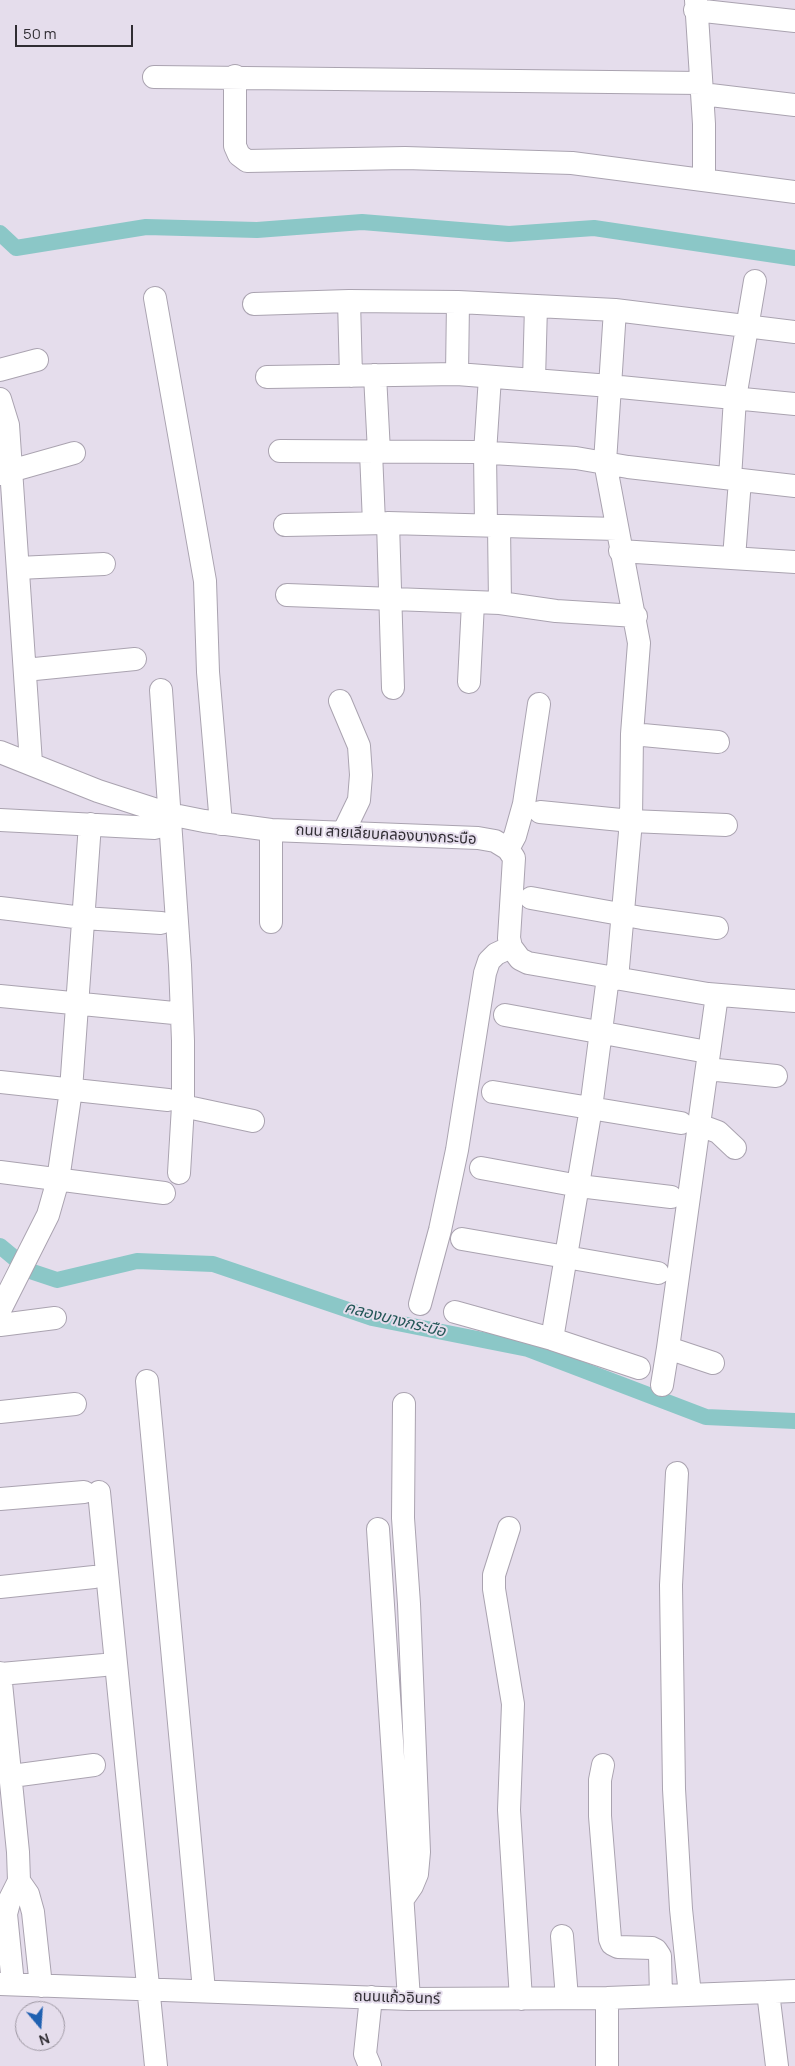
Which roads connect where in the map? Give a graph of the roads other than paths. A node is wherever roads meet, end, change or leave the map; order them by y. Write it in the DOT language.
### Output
graph roads {
  1 [pos="696,5"];
  2 [pos="795,21"];
  3 [pos="235,76"];
  4 [pos="154,77"];
  5 [pos="701,88"];
  6 [pos="795,105"];
  7 [pos="704,180"];
  8 [pos="795,192"];
  9 [pos="755,281"];
  10 [pos="155,298"];
  11 [pos="349,301"];
  12 [pos="458,302"];
  13 [pos="254,304"];
  14 [pos="536,306"];
  15 [pos="615,310"];
  16 [pos="746,326"];
  17 [pos="795,332"];
  18 [pos="37,360"];
  19 [pos="0,370"];
  20 [pos="457,374"];
  21 [pos="375,375"];
  22 [pos="351,376"];
  23 [pos="267,377"];
  24 [pos="490,377"];
  25 [pos="534,380"];
  26 [pos="610,386"];
  27 [pos="735,398"];
  28 [pos="0,399"];
  29 [pos="795,404"];
  30 [pos="280,451"];
  31 [pos="375,452"];
  32 [pos="74,453"];
  33 [pos="485,453"];
  34 [pos="605,462"];
  35 [pos="5,473"];
  36 [pos="735,479"];
  37 [pos="795,486"];
  38 [pos="381,523"];
  39 [pos="285,524"];
  40 [pos="492,526"];
  41 [pos="618,540"];
  42 [pos="734,558"];
  43 [pos="795,562"];
  44 [pos="104,564"];
  45 [pos="18,568"];
  46 [pos="287,595"];
  47 [pos="391,598"];
  48 [pos="473,603"];
  49 [pos="500,604"];
  50 [pos="636,616"];
  51 [pos="134,659"];
  52 [pos="24,670"];
  53 [pos="469,682"];
  54 [pos="393,688"];
  55 [pos="161,690"];
  56 [pos="340,701"];
  57 [pos="539,704"];
  58 [pos="632,734"];
  59 [pos="718,742"];
  60 [pos="0,752"];
  61 [pos="31,763"];
  62 [pos="540,812"];
  63 [pos="0,820"];
  64 [pos="631,820"];
  65 [pos="162,821"];
  66 [pos="90,824"];
  67 [pos="221,824"];
  68 [pos="726,825"];
  69 [pos="271,830"];
  70 [pos="343,832"];
  71 [pos="508,849"];
  72 [pos="531,898"];
  73 [pos="0,908"];
  74 [pos="622,914"];
  75 [pos="83,918"];
  76 [pos="270,922"];
  77 [pos="161,923"];
  78 [pos="717,928"];
  79 [pos="511,947"];
  80 [pos="612,978"];
  81 [pos="0,996"];
  82 [pos="717,996"];
  83 [pos="795,1001"];
  84 [pos="77,1005"];
  85 [pos="174,1013"];
  86 [pos="505,1015"];
  87 [pos="602,1033"];
  88 [pos="704,1060"];
  89 [pos="776,1076"];
  90 [pos="0,1082"];
  91 [pos="71,1090"];
  92 [pos="493,1092"];
  93 [pos="175,1103"];
  94 [pos="592,1108"];
  95 [pos="252,1121"];
  96 [pos="690,1124"];
  97 [pos="736,1148"];
  98 [pos="481,1168"];
  99 [pos="0,1172"];
  100 [pos="178,1173"];
  101 [pos="58,1180"];
  102 [pos="579,1186"];
  103 [pos="164,1194"];
  104 [pos="671,1197"];
  105 [pos="462,1239"];
  106 [pos="566,1257"];
  107 [pos="658,1273"];
  108 [pos="4,1304"];
  109 [pos="420,1304"];
  110 [pos="455,1312"];
  111 [pos="55,1318"];
  112 [pos="0,1325"];
  113 [pos="552,1339"];
  114 [pos="668,1348"];
  115 [pos="713,1363"];
  116 [pos="639,1368"];
  117 [pos="147,1381"];
  118 [pos="662,1385"];
  119 [pos="75,1404"];
  120 [pos="404,1404"];
  121 [pos="0,1412"];
  122 [pos="676,1473"];
  123 [pos="0,1499"];
  124 [pos="509,1528"];
  125 [pos="378,1529"];
  126 [pos="94,1577"];
  127 [pos="0,1587"];
  128 [pos="104,1665"];
  129 [pos="0,1674"];
  130 [pos="604,1765"];
  131 [pos="94,1766"];
  132 [pos="7,1768"];
  133 [pos="9,1852"];
  134 [pos="19,1881"];
  135 [pos="403,1899"];
  136 [pos="562,1936"];
  137 [pos="5,1959"];
  138 [pos="38,1959"];
  139 [pos="7,1984"];
  140 [pos="41,1986"];
  141 [pos="148,1989"];
  142 [pos="204,1990"];
  143 [pos="795,1991"];
  144 [pos="768,1992"];
  145 [pos="690,1995"];
  146 [pos="661,1996"];
  147 [pos="371,1997"];
  148 [pos="567,1998"];
  149 [pos="607,1998"];
  150 [pos="409,1999"];
  151 [pos="521,1999"];
  152 [pos="156,2066"];
  153 [pos="370,2066"];
  154 [pos="607,2066"];
  155 [pos="777,2066"];
  1 -- 2 [label="street"];
  1 -- 5 [label="street"];
  3 -- 4 [label="street"];
  3 -- 5 [label="street"];
  3 -- 7 [label="street"];
  5 -- 6 [label="street"];
  5 -- 7 [label="street"];
  7 -- 8 [label="street"];
  9 -- 16 [label="street"];
  10 -- 67 [label="street"];
  11 -- 12 [label="street"];
  11 -- 13 [label="street"];
  11 -- 22 [label="street"];
  12 -- 14 [label="street"];
  12 -- 20 [label="street"];
  14 -- 15 [label="street"];
  14 -- 25 [label="street"];
  15 -- 16 [label="street"];
  15 -- 26 [label="street"];
  16 -- 17 [label="street"];
  16 -- 27 [label="street"];
  18 -- 19 [label="street"];
  20 -- 21 [label="street"];
  20 -- 24 [label="street"];
  21 -- 22 [label="street"];
  21 -- 31 [label="street"];
  22 -- 23 [label="street"];
  24 -- 25 [label="street"];
  24 -- 33 [label="street"];
  25 -- 26 [label="street"];
  26 -- 27 [label="street"];
  26 -- 34 [label="street"];
  27 -- 29 [label="street"];
  27 -- 36 [label="street"];
  28 -- 35 [label="street"];
  30 -- 31 [label="street"];
  31 -- 33 [label="street"];
  31 -- 38 [label="street"];
  32 -- 35 [label="street"];
  33 -- 34 [label="street"];
  33 -- 40 [label="street"];
  34 -- 36 [label="street"];
  34 -- 41 [label="street"];
  35 -- 45 [label="street"];
  36 -- 37 [label="street"];
  36 -- 42 [label="street"];
  38 -- 39 [label="street"];
  38 -- 40 [label="street"];
  38 -- 47 [label="street"];
  40 -- 41 [label="street"];
  40 -- 49 [label="street"];
  41 -- 42 [label="street"];
  41 -- 50 [label="street"];
  42 -- 43 [label="street"];
  44 -- 45 [label="street"];
  45 -- 52 [label="street"];
  46 -- 47 [label="street"];
  47 -- 48 [label="street"];
  47 -- 54 [label="street"];
  48 -- 49 [label="street"];
  48 -- 53 [label="street"];
  49 -- 50 [label="street"];
  50 -- 58 [label="street"];
  51 -- 52 [label="street"];
  52 -- 61 [label="street"];
  55 -- 65 [label="street"];
  56 -- 70 [label="street"];
  57 -- 71 [label="street"];
  58 -- 59 [label="street"];
  58 -- 64 [label="street"];
  60 -- 61 [label="street, ถนน สายเลียบคลองบางกระบือ"];
  61 -- 65 [label="street, ถนน สายเลียบคลองบางกระบือ"];
  62 -- 64 [label="street"];
  63 -- 66 [label="street"];
  64 -- 68 [label="street"];
  64 -- 74 [label="street"];
  65 -- 66 [label="street"];
  65 -- 67 [label="street, ถนน สายเลียบคลองบางกระบือ"];
  65 -- 93 [label="street"];
  66 -- 75 [label="street"];
  67 -- 69 [label="street, ถนน สายเลียบคลองบางกระบือ"];
  69 -- 70 [label="street, ถนน สายเลียบคลองบางกระบือ"];
  69 -- 76 [label="street"];
  70 -- 71 [label="street, ถนน สายเลียบคลองบางกระบือ"];
  71 -- 79 [label="street"];
  72 -- 74 [label="street"];
  73 -- 75 [label="street"];
  74 -- 78 [label="street"];
  74 -- 80 [label="street"];
  75 -- 77 [label="street"];
  75 -- 84 [label="street"];
  79 -- 80 [label="street"];
  79 -- 109 [label="street"];
  80 -- 82 [label="street"];
  80 -- 87 [label="street"];
  81 -- 84 [label="street"];
  82 -- 83 [label="street"];
  82 -- 88 [label="street"];
  84 -- 85 [label="street"];
  84 -- 91 [label="street"];
  86 -- 87 [label="street"];
  87 -- 88 [label="street"];
  87 -- 94 [label="street"];
  88 -- 89 [label="street"];
  88 -- 96 [label="street"];
  90 -- 91 [label="street"];
  91 -- 93 [label="street"];
  91 -- 101 [label="street"];
  92 -- 94 [label="street"];
  93 -- 95 [label="street"];
  93 -- 100 [label="street"];
  94 -- 96 [label="street"];
  94 -- 102 [label="street"];
  96 -- 97 [label="street"];
  96 -- 114 [label="street"];
  98 -- 102 [label="street"];
  99 -- 101 [label="street"];
  101 -- 103 [label="street"];
  101 -- 108 [label="street"];
  102 -- 104 [label="street"];
  102 -- 106 [label="street"];
  105 -- 106 [label="street"];
  106 -- 107 [label="street"];
  106 -- 113 [label="street"];
  110 -- 113 [label="street"];
  111 -- 112 [label="street"];
  113 -- 116 [label="street"];
  114 -- 115 [label="street"];
  114 -- 118 [label="street"];
  117 -- 142 [label="street"];
  119 -- 121 [label="street"];
  120 -- 135 [label="street"];
  122 -- 145 [label="street"];
  123 -- 141 [label="street"];
  124 -- 151 [label="street"];
  125 -- 135 [label="street"];
  126 -- 127 [label="street"];
  128 -- 129 [label="street"];
  129 -- 132 [label="street"];
  130 -- 146 [label="street"];
  131 -- 132 [label="street"];
  132 -- 133 [label="street"];
  133 -- 134 [label="street"];
  134 -- 137 [label="street"];
  134 -- 138 [label="street"];
  135 -- 150 [label="street"];
  136 -- 148 [label="street"];
  137 -- 138 [label="street"];
  137 -- 139 [label="street"];
  138 -- 140 [label="street"];
  139 -- 140 [label="street, ถนนแก้วอินทร์"];
  140 -- 141 [label="street, ถนนแก้วอินทร์"];
  141 -- 142 [label="street, ถนนแก้วอินทร์"];
  141 -- 152 [label="street"];
  142 -- 147 [label="street, ถนนแก้วอินทร์"];
  143 -- 144 [label="street, ถนนแก้วอินทร์"];
  144 -- 145 [label="street, ถนนแก้วอินทร์"];
  144 -- 155 [label="street"];
  145 -- 146 [label="street, ถนนแก้วอินทร์"];
  146 -- 149 [label="street, ถนนแก้วอินทร์"];
  147 -- 150 [label="street, ถนนแก้วอินทร์"];
  147 -- 153 [label="street"];
  148 -- 149 [label="street, ถนนแก้วอินทร์"];
  148 -- 151 [label="street, ถนนแก้วอินทร์"];
  149 -- 154 [label="street"];
  150 -- 151 [label="street, ถนนแก้วอินทร์"];
}
